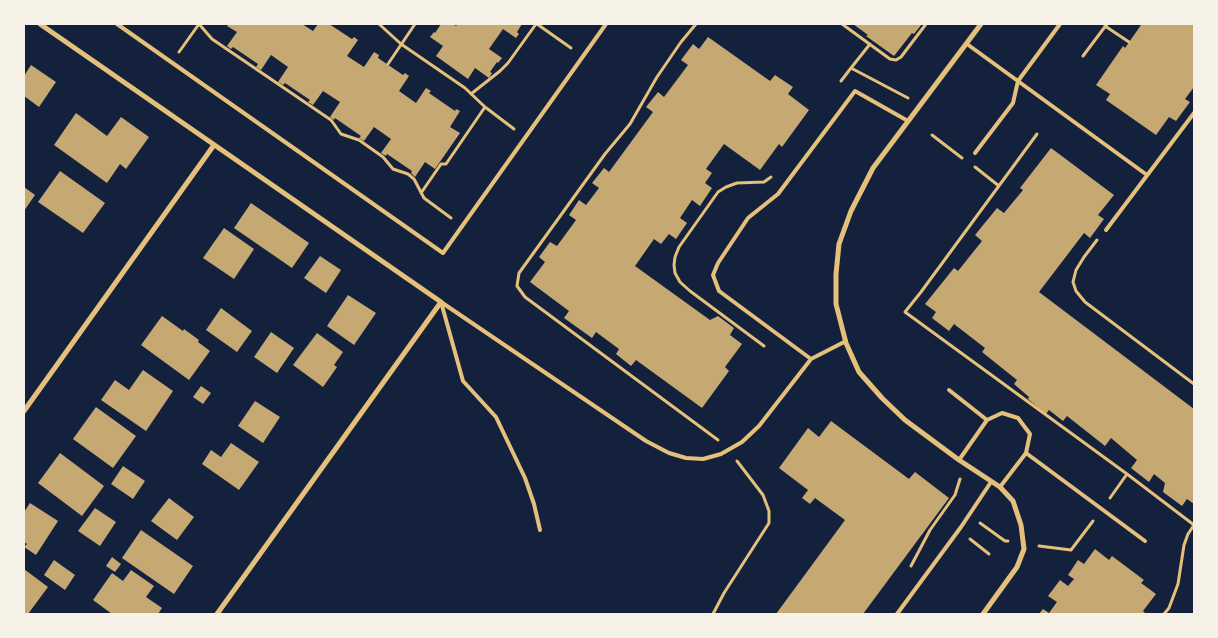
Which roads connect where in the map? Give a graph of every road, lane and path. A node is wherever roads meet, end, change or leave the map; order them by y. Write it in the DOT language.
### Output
graph roads {
  1 [pos="40,24"];
  2 [pos="117,24"];
  3 [pos="199,24"];
  4 [pos="379,24"];
  5 [pos="415,24"];
  6 [pos="536,24"];
  7 [pos="606,24"];
  8 [pos="696,24"];
  9 [pos="842,24"];
  10 [pos="926,24"];
  11 [pos="981,24"];
  12 [pos="1060,24"];
  13 [pos="1106,25"];
  14 [pos="1129,42"];
  15 [pos="401,44"];
  16 [pos="870,44"];
  17 [pos="967,44"];
  18 [pos="583,56"];
  19 [pos="1083,56"];
  20 [pos="171,62"];
  21 [pos="388,64"];
  22 [pos="1018,81"];
  23 [pos="471,94"];
  24 [pos="920,105"];
  25 [pos="485,107"];
  26 [pos="1194,113"];
  27 [pos="908,121"];
  28 [pos="1037,134"];
  29 [pos="526,137"];
  30 [pos="214,145"];
  31 [pos="975,153"];
  32 [pos="1147,175"];
  33 [pos="421,192"];
  34 [pos="462,226"];
  35 [pos="1106,230"];
  36 [pos="441,302"];
  37 [pos="846,341"];
  38 [pos="811,359"];
  39 [pos="1194,384"];
  40 [pos="949,390"];
  41 [pos="24,411"];
  42 [pos="987,420"];
  43 [pos="728,450"];
  44 [pos="1026,452"];
  45 [pos="958,460"];
  46 [pos="965,464"];
  47 [pos="991,482"];
  48 [pos="1000,487"];
  49 [pos="969,515"];
  50 [pos="1095,518"];
  51 [pos="1194,525"];
  52 [pos="540,530"];
  53 [pos="1005,541"];
  54 [pos="1145,541"];
  55 [pos="1049,548"];
  56 [pos="911,566"];
  57 [pos="217,614"];
  58 [pos="713,614"];
  59 [pos="897,614"];
  60 [pos="983,614"];
  61 [pos="1164,614"];
  1 -- 30 [label="street"];
  2 -- 20 [label="lane"];
  3 -- 20 [label="path"];
  3 -- 33 [label="path"];
  4 -- 15 [label="path"];
  5 -- 15 [label="path"];
  6 -- 18 [label="path"];
  6 -- 23 [label="path"];
  7 -- 18 [label="lane"];
  8 -- 43 [label="path"];
  9 -- 16 [label="path"];
  10 -- 16 [label="path"];
  11 -- 17 [label="street"];
  12 -- 22 [label="lane"];
  13 -- 14 [label="path"];
  13 -- 19 [label="path"];
  15 -- 21 [label="path"];
  15 -- 23 [label="path"];
  16 -- 24 [label="path"];
  17 -- 22 [label="lane"];
  17 -- 24 [label="street"];
  18 -- 29 [label="lane"];
  20 -- 34 [label="lane"];
  22 -- 31 [label="lane"];
  22 -- 32 [label="lane"];
  23 -- 25 [label="path"];
  24 -- 27 [label="street"];
  25 -- 29 [label="path"];
  25 -- 33 [label="path"];
  26 -- 32 [label="lane"];
  27 -- 37 [label="street"];
  27 -- 38 [label="lane"];
  28 -- 51 [label="path"];
  29 -- 34 [label="lane"];
  30 -- 36 [label="street"];
  30 -- 41 [label="street"];
  32 -- 35 [label="lane"];
  33 -- 34 [label="path"];
  35 -- 39 [label="path"];
  36 -- 43 [label="lane"];
  36 -- 52 [label="lane"];
  36 -- 57 [label="street"];
  37 -- 38 [label="lane"];
  37 -- 45 [label="street"];
  38 -- 43 [label="lane"];
  40 -- 42 [label="lane"];
  42 -- 44 [label="lane"];
  42 -- 45 [label="lane"];
  43 -- 58 [label="path"];
  44 -- 48 [label="lane"];
  44 -- 54 [label="lane"];
  45 -- 46 [label="street"];
  46 -- 47 [label="street"];
  46 -- 56 [label="path"];
  47 -- 48 [label="street"];
  47 -- 49 [label="lane"];
  48 -- 60 [label="street"];
  49 -- 53 [label="path"];
  49 -- 59 [label="lane"];
  50 -- 55 [label="path"];
  51 -- 61 [label="path"];
}
